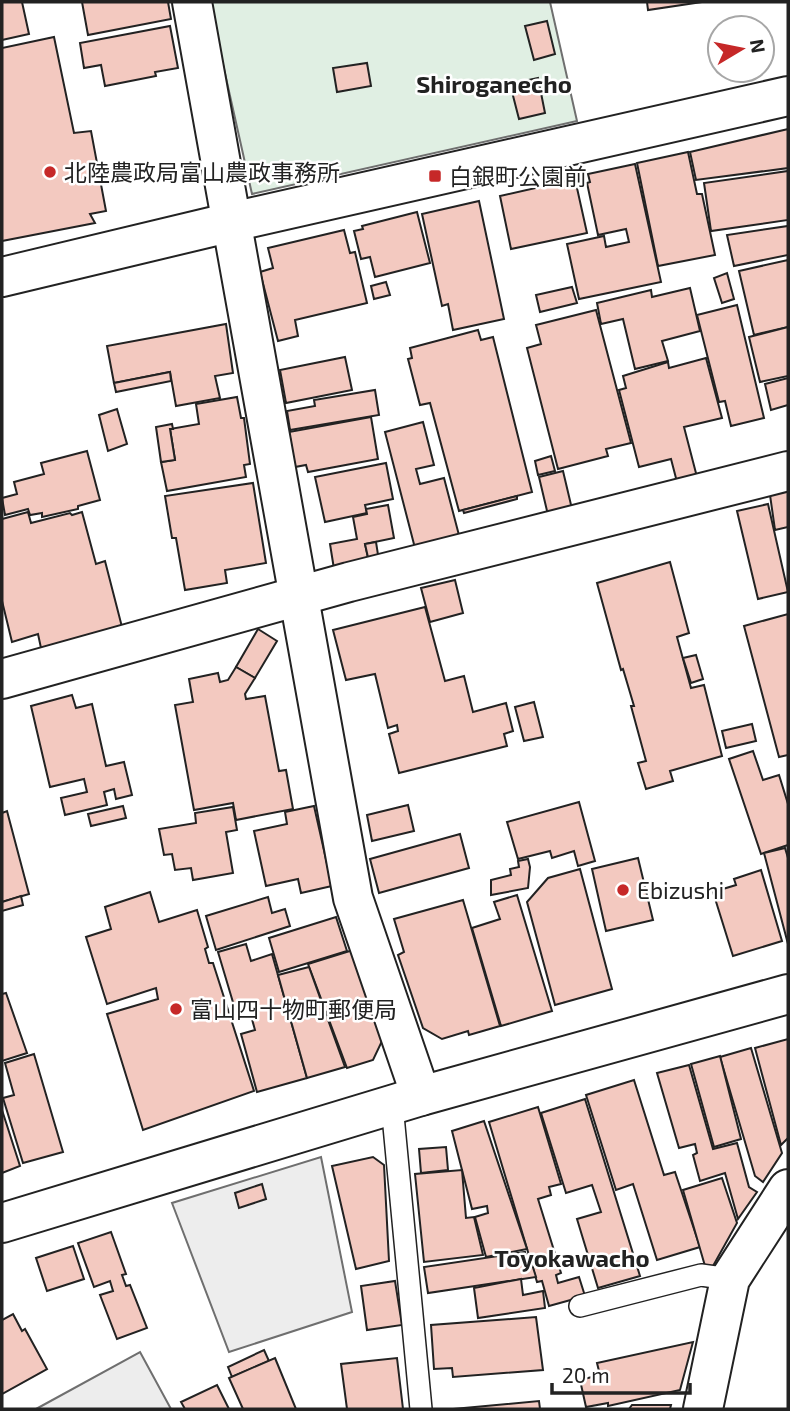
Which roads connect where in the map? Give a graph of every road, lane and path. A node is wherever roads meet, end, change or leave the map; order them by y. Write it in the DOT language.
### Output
graph roads {
  1 [pos="192,2"];
  2 [pos="788,96"];
  3 [pos="232,222"];
  4 [pos="2,277"];
  5 [pos="788,471"];
  6 [pos="299,597"];
  7 [pos="2,679"];
  8 [pos="788,994"];
  9 [pos="407,1100"];
  10 [pos="788,1189"];
  11 [pos="2,1223"];
  12 [pos="730,1279"];
  13 [pos="580,1306"];
  14 [pos="421,1409"];
  15 [pos="703,1409"];
  1 -- 3 [label="street"];
  2 -- 3 [label="street"];
  3 -- 4 [label="street"];
  3 -- 6 [label="street"];
  5 -- 6 [label="street"];
  6 -- 7 [label="street"];
  6 -- 9 [label="street"];
  8 -- 9 [label="street"];
  9 -- 11 [label="street"];
  9 -- 14 [label="lane"];
  10 -- 12 [label="street"];
  12 -- 13 [label="lane"];
  12 -- 15 [label="street"];
}
